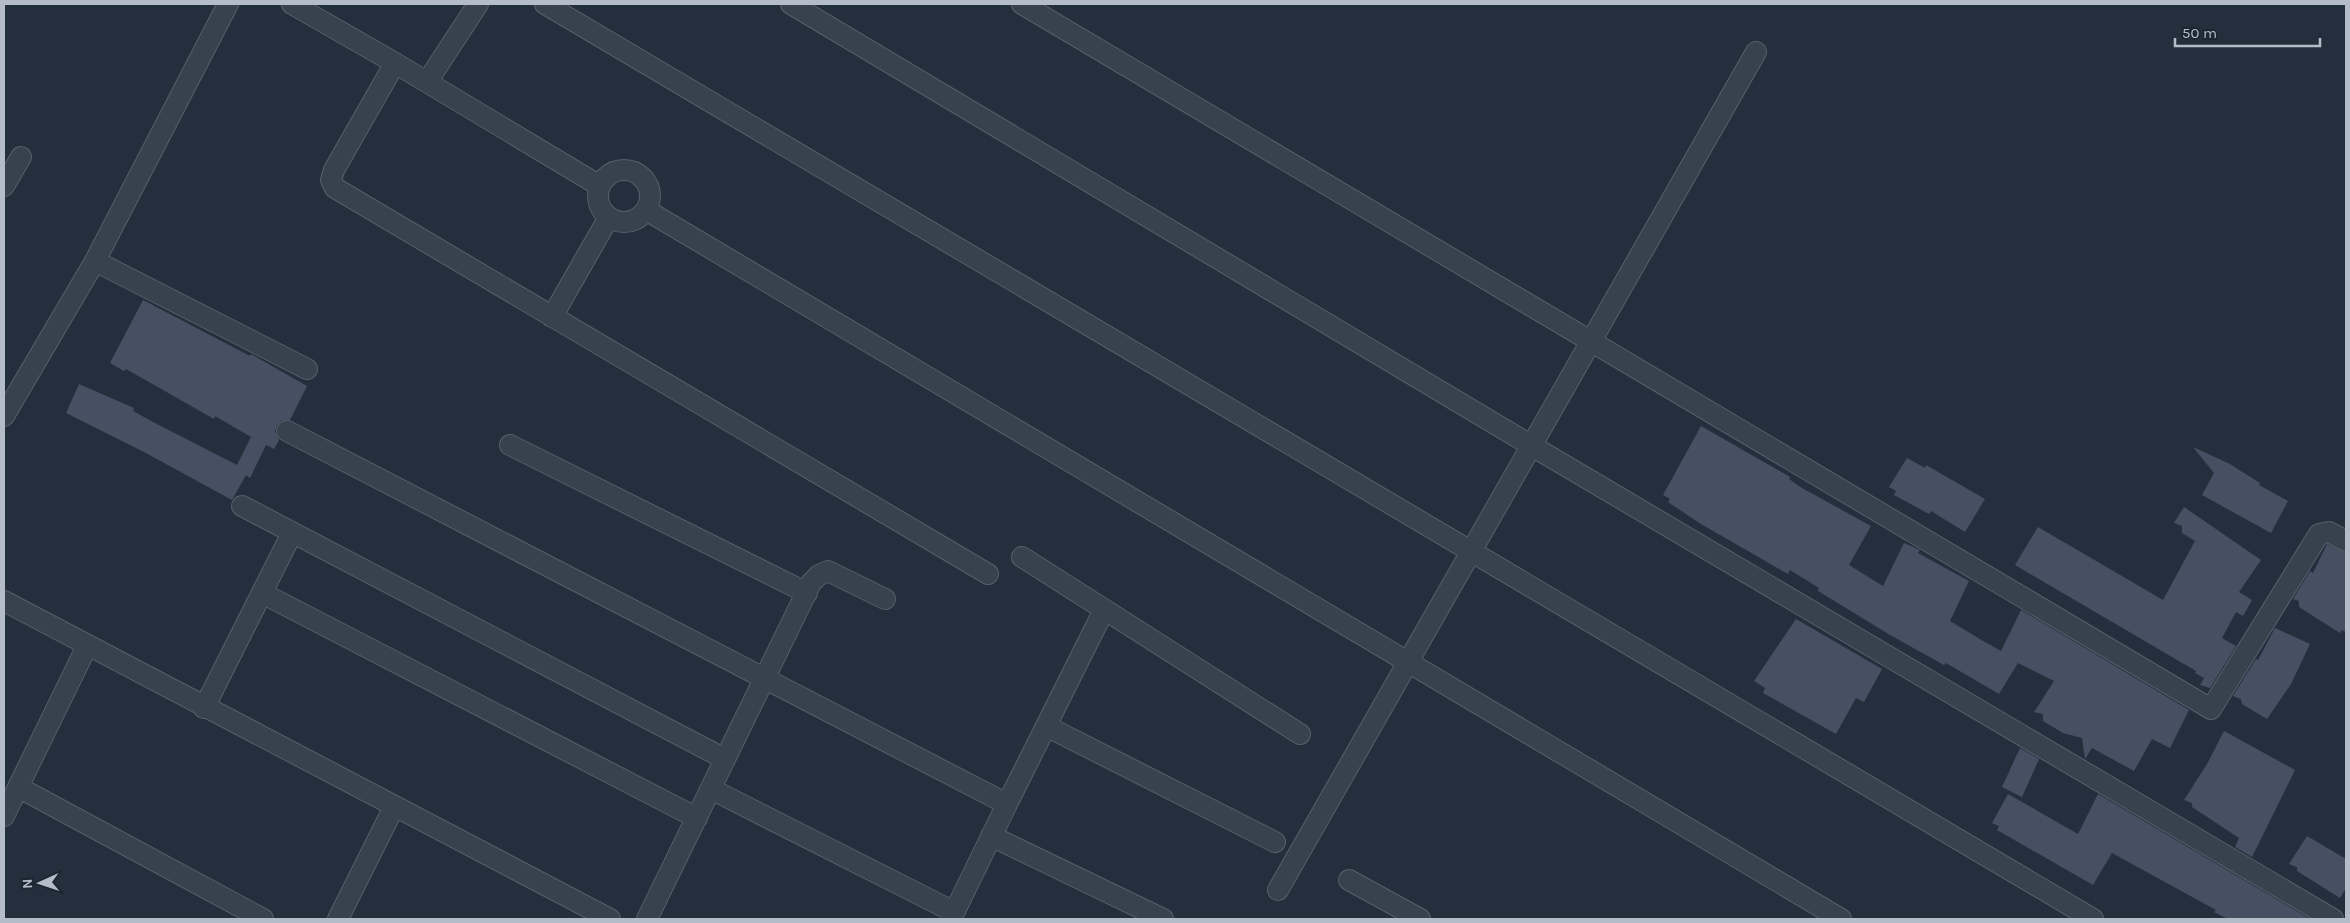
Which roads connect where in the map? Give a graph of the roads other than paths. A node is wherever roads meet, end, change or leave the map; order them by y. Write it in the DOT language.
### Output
graph roads {
  1 [pos="228,4"];
  2 [pos="292,4"];
  3 [pos="478,4"];
  4 [pos="545,4"];
  5 [pos="791,4"];
  6 [pos="1022,4"];
  7 [pos="1756,52"];
  8 [pos="395,63"];
  9 [pos="427,82"];
  10 [pos="21,157"];
  11 [pos="4,186"];
  12 [pos="600,186"];
  13 [pos="646,210"];
  14 [pos="609,217"];
  15 [pos="95,261"];
  16 [pos="552,317"];
  17 [pos="1591,341"];
  18 [pos="307,369"];
  19 [pos="4,416"];
  20 [pos="287,431"];
  21 [pos="510,444"];
  22 [pos="1532,446"];
  23 [pos="242,506"];
  24 [pos="292,533"];
  25 [pos="2346,541"];
  26 [pos="1471,551"];
  27 [pos="1022,557"];
  28 [pos="988,574"];
  29 [pos="262,593"];
  30 [pos="807,593"];
  31 [pos="885,599"];
  32 [pos="4,601"];
  33 [pos="1104,610"];
  34 [pos="87,646"];
  35 [pos="1406,662"];
  36 [pos="765,677"];
  37 [pos="204,708"];
  38 [pos="1046,726"];
  39 [pos="1300,734"];
  40 [pos="726,759"];
  41 [pos="18,787"];
  42 [pos="711,789"];
  43 [pos="1007,804"];
  44 [pos="394,807"];
  45 [pos="4,816"];
  46 [pos="697,818"];
  47 [pos="991,836"];
  48 [pos="1275,842"];
  49 [pos="1349,880"];
  50 [pos="1278,890"];
  51 [pos="952,916"];
  52 [pos="263,919"];
  53 [pos="338,919"];
  54 [pos="610,919"];
  55 [pos="647,919"];
  56 [pos="1163,919"];
  57 [pos="1420,919"];
  58 [pos="1841,919"];
  59 [pos="2093,919"];
  60 [pos="2333,919"];
  1 -- 15 [label="street"];
  2 -- 8 [label="street"];
  3 -- 9 [label="street"];
  4 -- 26 [label="street"];
  5 -- 22 [label="street"];
  6 -- 17 [label="street"];
  7 -- 17 [label="street"];
  8 -- 9 [label="street"];
  8 -- 16 [label="street"];
  9 -- 12 [label="street"];
  10 -- 11 [label="street"];
  12 -- 13 [label="street"];
  12 -- 14 [label="street"];
  13 -- 14 [label="street"];
  13 -- 35 [label="street"];
  14 -- 16 [label="street"];
  15 -- 18 [label="street"];
  15 -- 19 [label="street"];
  16 -- 28 [label="street"];
  17 -- 22 [label="street"];
  17 -- 25 [label="street"];
  20 -- 36 [label="street"];
  21 -- 30 [label="street"];
  22 -- 26 [label="street"];
  22 -- 60 [label="street"];
  23 -- 24 [label="street"];
  24 -- 29 [label="street"];
  24 -- 40 [label="street"];
  26 -- 35 [label="street"];
  26 -- 59 [label="street"];
  27 -- 33 [label="street"];
  29 -- 37 [label="street"];
  29 -- 46 [label="street"];
  30 -- 31 [label="street"];
  30 -- 36 [label="street"];
  32 -- 34 [label="street"];
  33 -- 38 [label="street"];
  33 -- 39 [label="street"];
  34 -- 37 [label="street"];
  34 -- 41 [label="street"];
  35 -- 50 [label="street"];
  35 -- 58 [label="street"];
  36 -- 40 [label="street"];
  36 -- 43 [label="street"];
  37 -- 44 [label="street"];
  38 -- 43 [label="street"];
  38 -- 48 [label="street"];
  40 -- 42 [label="street"];
  41 -- 45 [label="street"];
  41 -- 52 [label="street"];
  42 -- 46 [label="street"];
  42 -- 51 [label="street"];
  43 -- 47 [label="street"];
  44 -- 53 [label="street"];
  44 -- 54 [label="street"];
  46 -- 55 [label="street"];
  47 -- 51 [label="street"];
  47 -- 56 [label="street"];
  49 -- 57 [label="street"];
}
